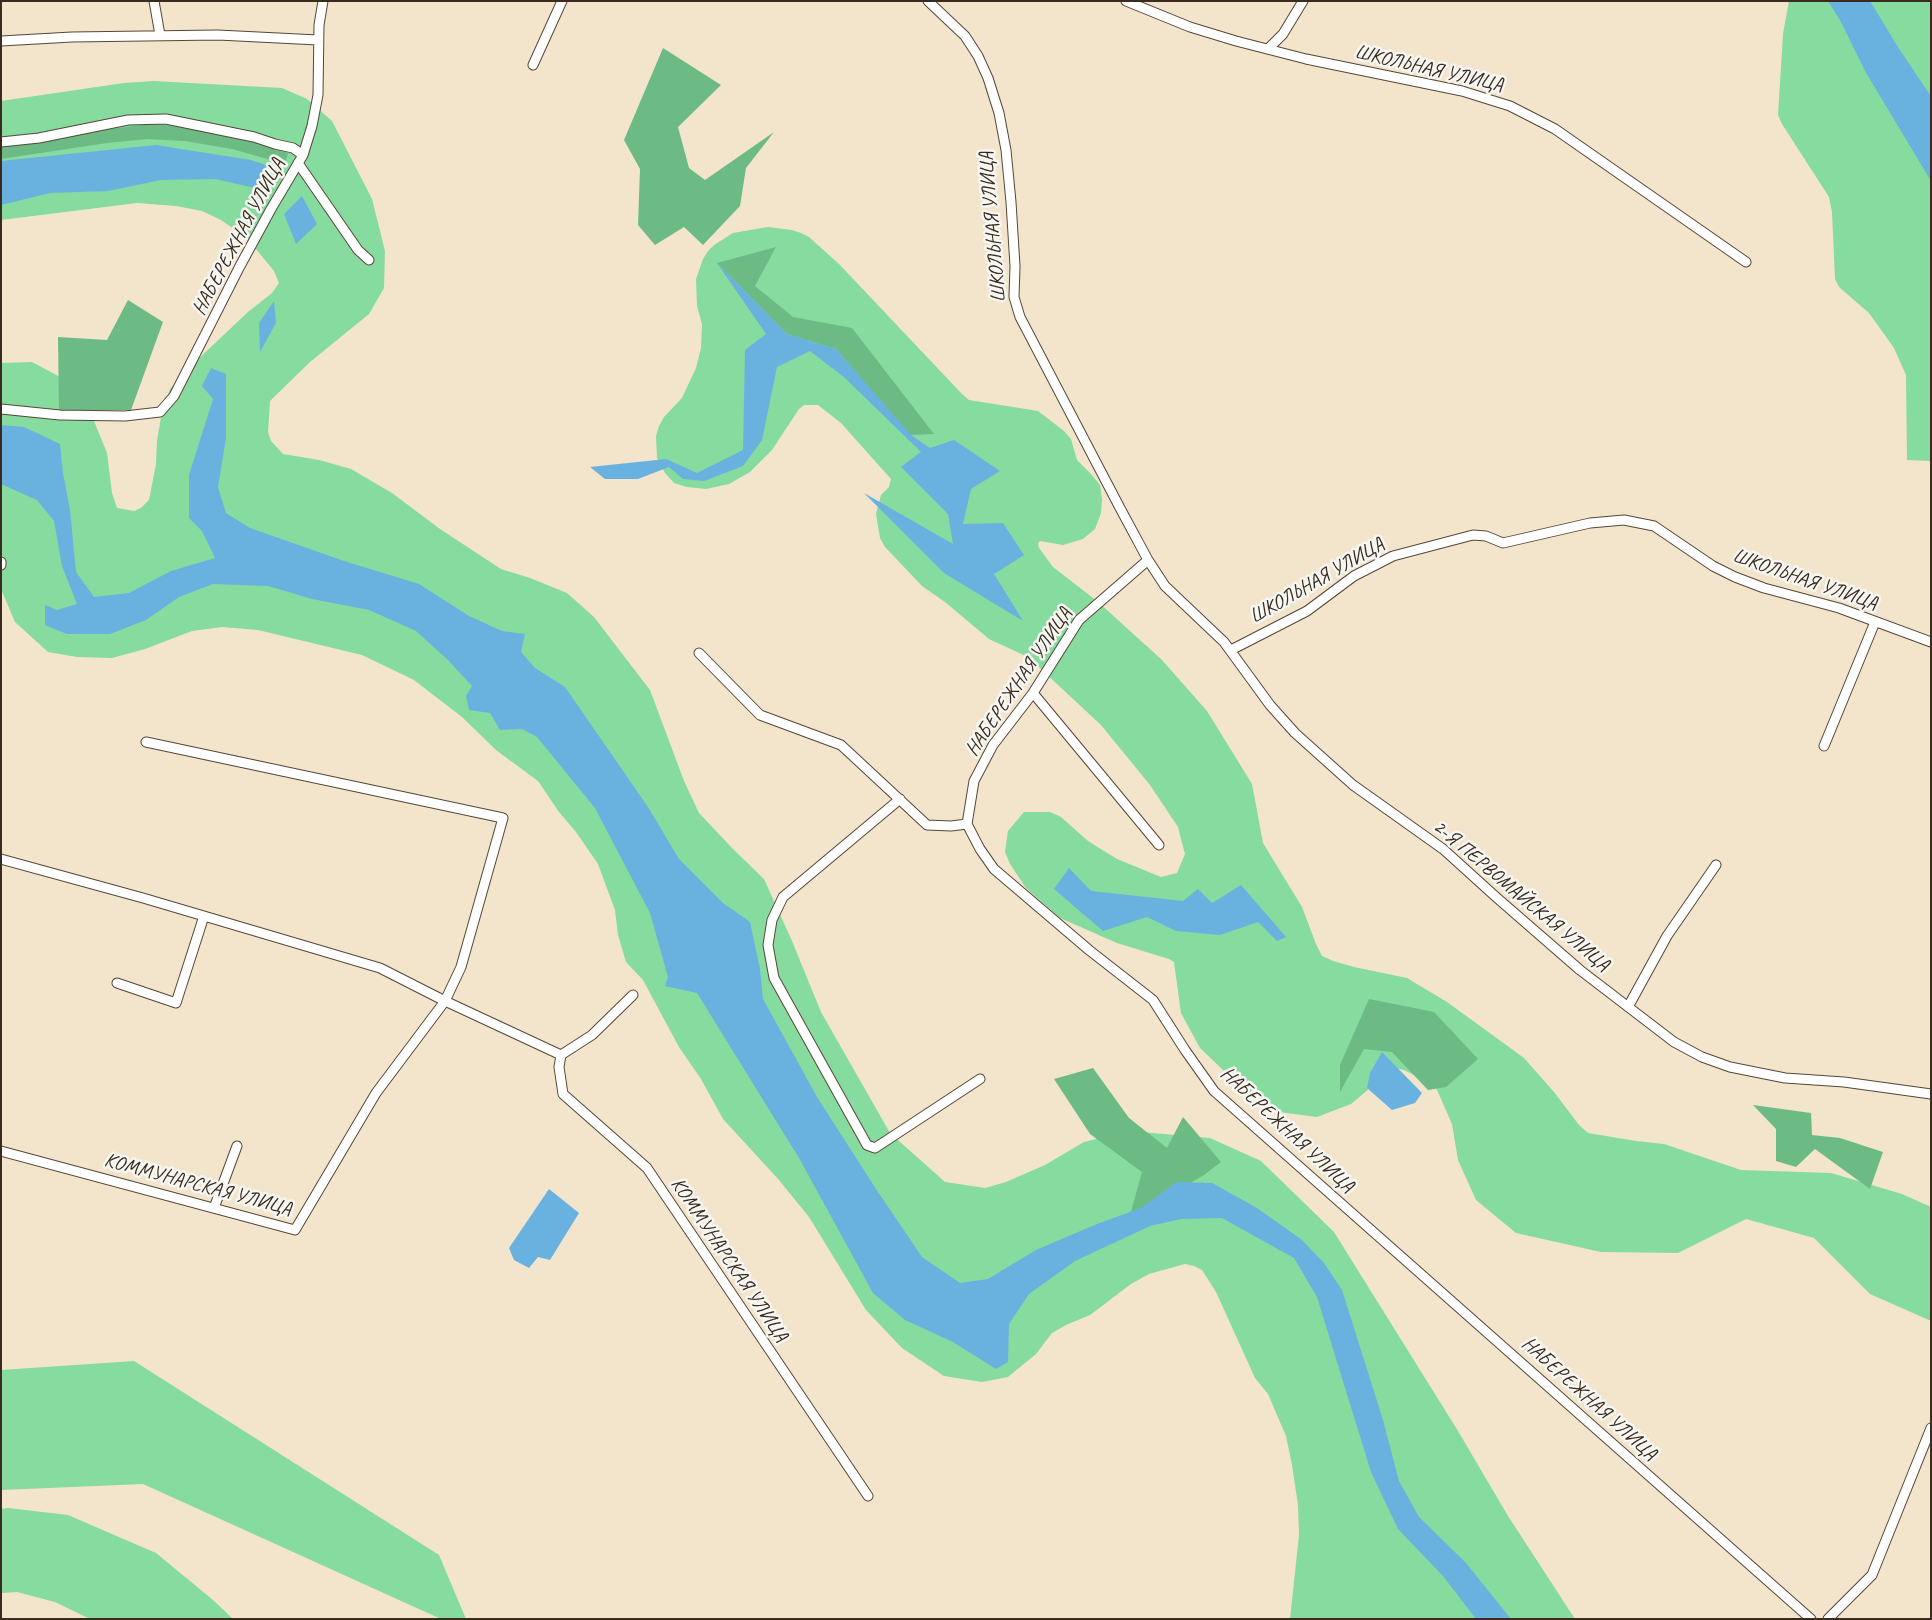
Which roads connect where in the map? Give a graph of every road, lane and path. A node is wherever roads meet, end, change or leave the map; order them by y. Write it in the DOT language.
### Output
graph roads {
  1 [pos="154,1"];
  2 [pos="323,1"];
  3 [pos="562,1"];
  4 [pos="928,1"];
  5 [pos="1126,1"];
  6 [pos="1304,1"];
  7 [pos="160,36"];
  8 [pos="1,40"];
  9 [pos="318,40"];
  10 [pos="1268,49"];
  11 [pos="533,65"];
  12 [pos="1,142"];
  13 [pos="300,159"];
  14 [pos="370,260"];
  15 [pos="1746,262"];
  16 [pos="1,409"];
  17 [pos="1148,560"];
  18 [pos="1165,586"];
  19 [pos="1875,622"];
  20 [pos="1931,642"];
  21 [pos="1231,650"];
  22 [pos="699,653"];
  23 [pos="1033,693"];
  24 [pos="146,742"];
  25 [pos="1824,746"];
  26 [pos="900,799"];
  27 [pos="967,824"];
  28 [pos="1159,845"];
  29 [pos="1,859"];
  30 [pos="1716,865"];
  31 [pos="204,916"];
  32 [pos="117,983"];
  33 [pos="633,995"];
  34 [pos="445,1001"];
  35 [pos="1628,1007"];
  36 [pos="562,1055"];
  37 [pos="980,1079"];
  38 [pos="1931,1094"];
  39 [pos="237,1146"];
  40 [pos="1,1151"];
  41 [pos="214,1208"];
  42 [pos="1931,1428"];
  43 [pos="868,1496"];
  44 [pos="1811,1619"];
  45 [pos="1828,1619"];
  1 -- 7 [label="street"];
  2 -- 9 [label="street"];
  3 -- 11 [label="street"];
  4 -- 17 [label="street, ШКОЛЬНАЯ УЛИЦА"];
  5 -- 10 [label="street, ШКОЛЬНАЯ УЛИЦА"];
  6 -- 10 [label="street"];
  7 -- 8 [label="street"];
  7 -- 9 [label="street"];
  9 -- 13 [label="street"];
  10 -- 15 [label="street, ШКОЛЬНАЯ УЛИЦА"];
  12 -- 13 [label="street, НАБЕРЕЖНАЯ УЛИЦА"];
  13 -- 14 [label="street"];
  13 -- 16 [label="street, НАБЕРЕЖНАЯ УЛИЦА"];
  17 -- 18 [label="street, ШКОЛЬНАЯ УЛИЦА"];
  17 -- 23 [label="street, НАБЕРЕЖНАЯ УЛИЦА"];
  18 -- 21 [label="street, 2-Я ПЕРВОМАЙСКАЯ УЛИЦА"];
  19 -- 20 [label="street, ШКОЛЬНАЯ УЛИЦА"];
  19 -- 21 [label="street, ШКОЛЬНАЯ УЛИЦА"];
  19 -- 25 [label="street"];
  21 -- 35 [label="street, 2-Я ПЕРВОМАЙСКАЯ УЛИЦА"];
  22 -- 26 [label="street"];
  23 -- 27 [label="street, НАБЕРЕЖНАЯ УЛИЦА"];
  23 -- 28 [label="street"];
  24 -- 34 [label="street, КОММУНАРСКАЯ УЛИЦА"];
  26 -- 27 [label="street"];
  26 -- 37 [label="street"];
  27 -- 44 [label="street, НАБЕРЕЖНАЯ УЛИЦА"];
  29 -- 31 [label="street"];
  30 -- 35 [label="street"];
  31 -- 32 [label="street"];
  31 -- 34 [label="street"];
  33 -- 36 [label="street"];
  34 -- 36 [label="street"];
  34 -- 41 [label="street, КОММУНАРСКАЯ УЛИЦА"];
  35 -- 38 [label="street, 2-Я ПЕРВОМАЙСКАЯ УЛИЦА"];
  36 -- 43 [label="street, КОММУНАРСКАЯ УЛИЦА"];
  39 -- 41 [label="street"];
  40 -- 41 [label="street, КОММУНАРСКАЯ УЛИЦА"];
  42 -- 45 [label="street"];
}
